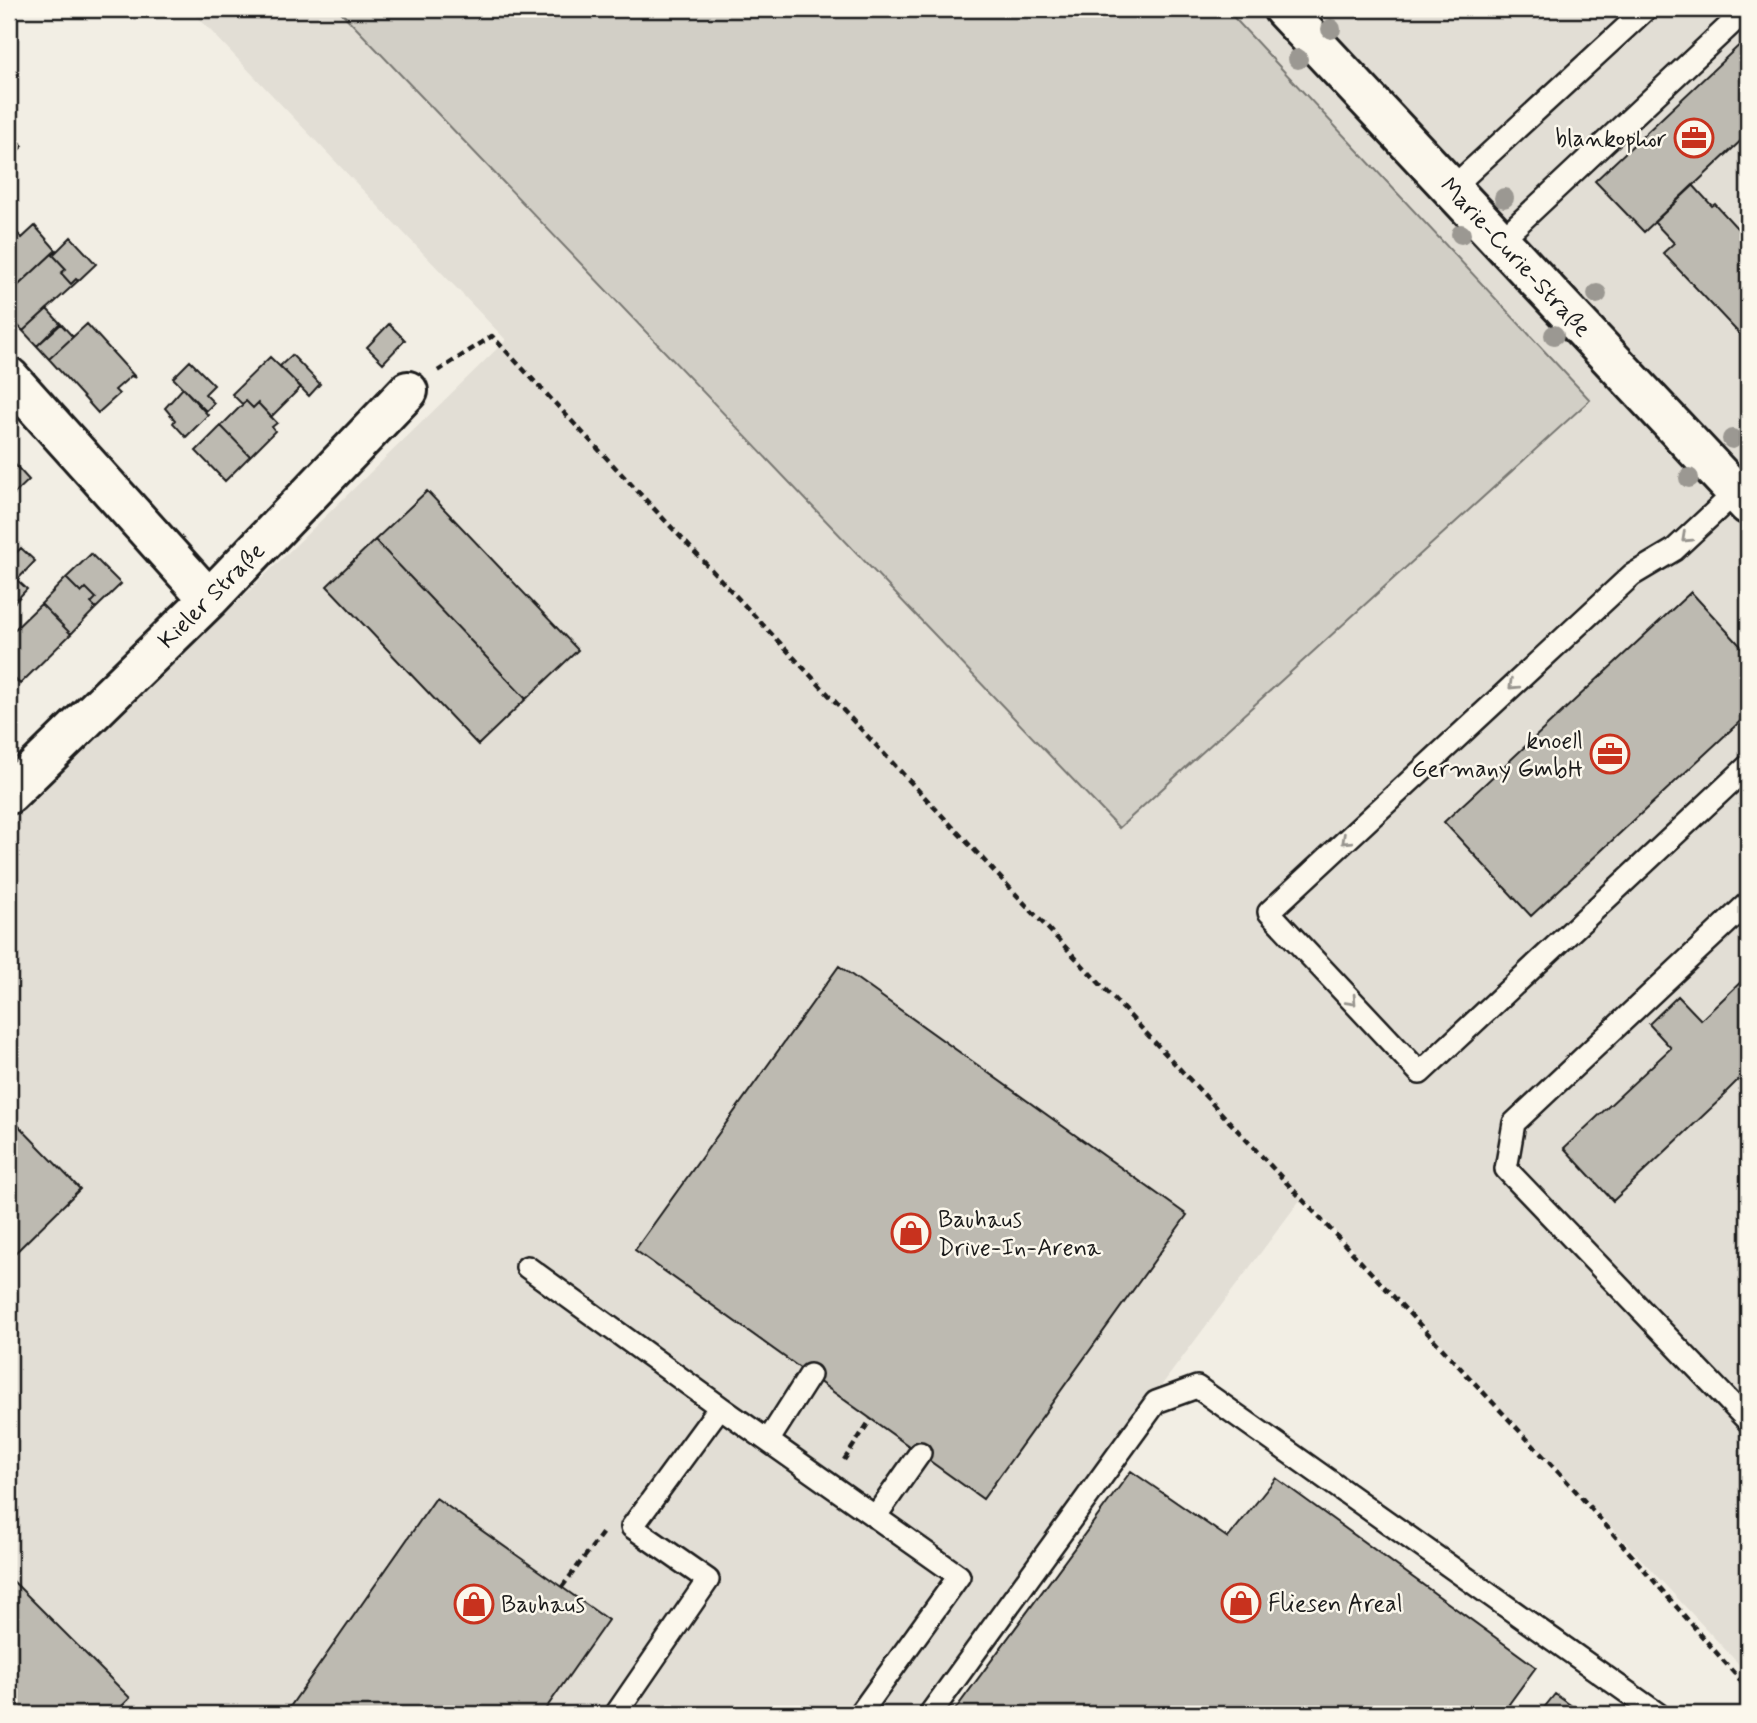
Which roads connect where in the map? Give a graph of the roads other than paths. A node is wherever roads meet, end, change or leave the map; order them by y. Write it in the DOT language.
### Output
graph roads {
  1 [pos="1283,9"];
  2 [pos="1646,9"];
  3 [pos="1747,9"];
  4 [pos="1451,189"];
  5 [pos="1500,241"];
  6 [pos="9,377"];
  7 [pos="408,391"];
  8 [pos="1742,499"];
  9 [pos="209,599"];
  10 [pos="1748,766"];
  11 [pos="9,794"];
  12 [pos="1748,903"];
  13 [pos="527,1268"];
  14 [pos="810,1375"];
  15 [pos="720,1407"];
  16 [pos="1748,1421"];
  17 [pos="768,1441"];
  18 [pos="920,1453"];
  19 [pos="875,1517"];
  20 [pos="616,1714"];
  21 [pos="860,1714"];
  22 [pos="930,1714"];
  23 [pos="1658,1714"];
  1 -- 4 [label="street, Marie-Curie-Straße"];
  2 -- 4 [label="lane"];
  3 -- 5 [label="lane"];
  4 -- 5 [label="street, Marie-Curie-Straße"];
  5 -- 8 [label="street, Marie-Curie-Straße"];
  6 -- 9 [label="street"];
  7 -- 9 [label="street, Kieler Straße"];
  8 -- 10 [label="lane, one-way"];
  9 -- 11 [label="street, Kieler Straße"];
  12 -- 16 [label="lane"];
  13 -- 15 [label="lane"];
  14 -- 17 [label="lane"];
  15 -- 17 [label="lane"];
  15 -- 20 [label="lane"];
  17 -- 19 [label="lane"];
  18 -- 19 [label="lane"];
  19 -- 21 [label="lane"];
  22 -- 23 [label="lane"];
}
